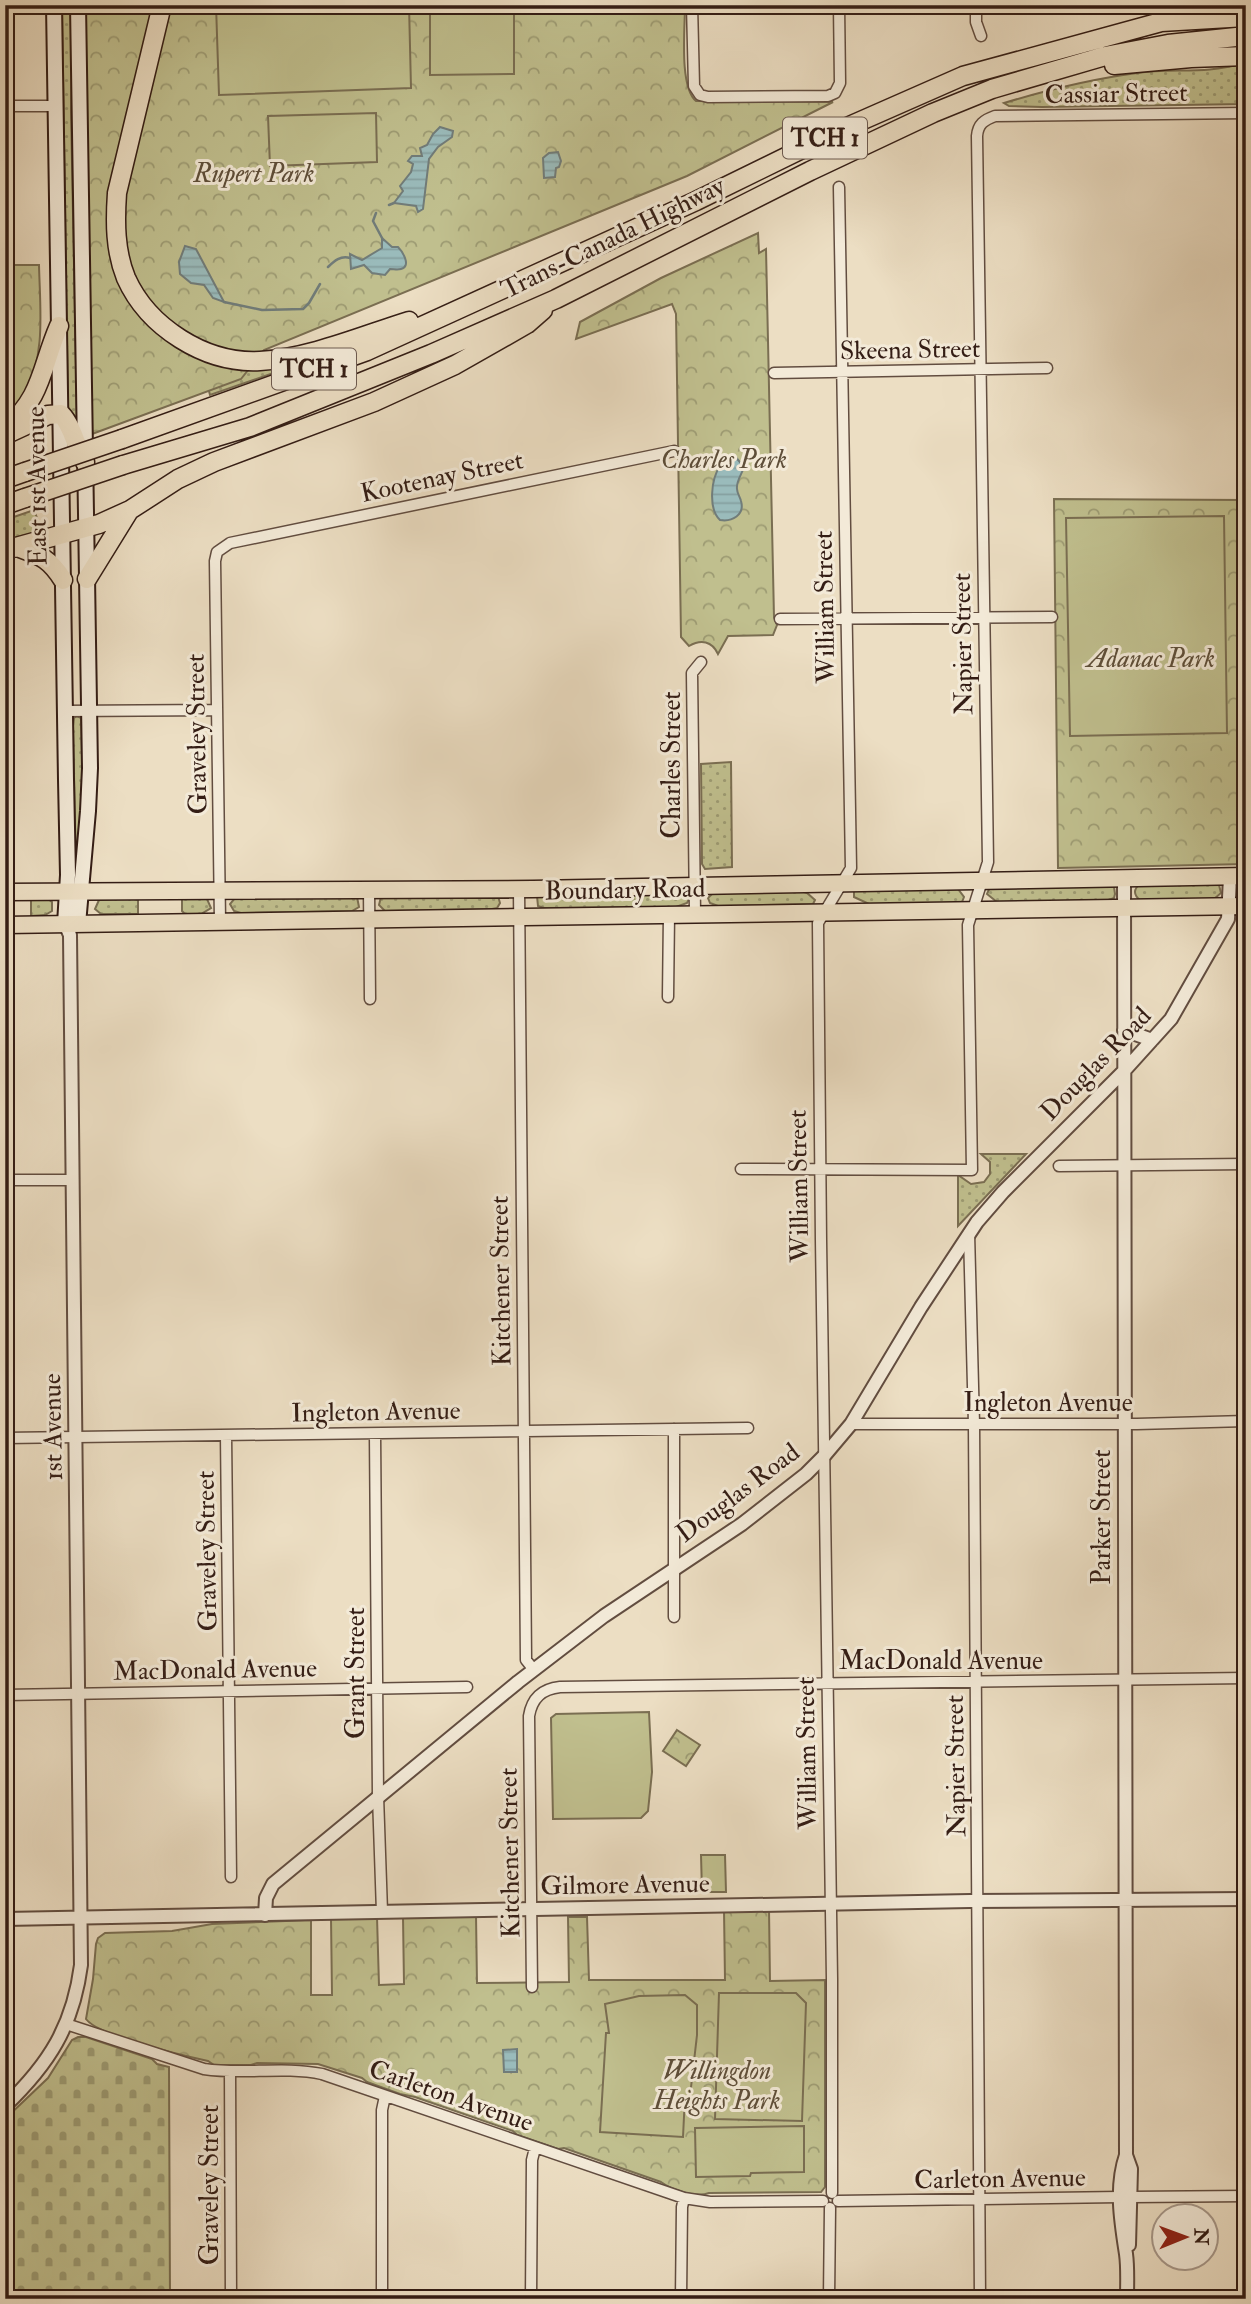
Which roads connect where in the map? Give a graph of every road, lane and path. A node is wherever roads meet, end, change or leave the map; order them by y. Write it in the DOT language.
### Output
graph roads {
  1 [pos="54,5"];
  2 [pos="78,5"];
  3 [pos="162,5"];
  4 [pos="692,5"];
  5 [pos="839,5"];
  6 [pos="976,5"];
  7 [pos="1219,5"];
  8 [pos="1246,17"];
  9 [pos="1161,22"];
  10 [pos="981,36"];
  11 [pos="1246,36"];
  12 [pos="1246,56"];
  13 [pos="1045,74"];
  14 [pos="5,106"];
  15 [pos="55,106"];
  16 [pos="1246,113"];
  17 [pos="988,119"];
  18 [pos="839,187"];
  19 [pos="502,289"];
  20 [pos="556,299"];
  21 [pos="59,326"];
  22 [pos="1047,368"];
  23 [pos="979,369"];
  24 [pos="842,372"];
  25 [pos="774,373"];
  26 [pos="61,414"];
  27 [pos="5,429"];
  28 [pos="5,435"];
  29 [pos="674,451"];
  30 [pos="85,462"];
  31 [pos="5,479"];
  32 [pos="5,505"];
  33 [pos="130,510"];
  34 [pos="86,528"];
  35 [pos="62,536"];
  36 [pos="220,548"];
  37 [pos="11,549"];
  38 [pos="87,579"];
  39 [pos="63,580"];
  40 [pos="1052,617"];
  41 [pos="983,618"];
  42 [pos="780,619"];
  43 [pos="846,620"];
  44 [pos="701,662"];
  45 [pos="217,709"];
  46 [pos="65,711"];
  47 [pos="89,712"];
  48 [pos="1238,877"];
  49 [pos="1124,879"];
  50 [pos="983,881"];
  51 [pos="844,883"];
  52 [pos="694,886"];
  53 [pos="369,889"];
  54 [pos="519,889"];
  55 [pos="220,890"];
  56 [pos="74,891"];
  57 [pos="5,892"];
  58 [pos="1238,906"];
  59 [pos="1124,908"];
  60 [pos="974,909"];
  61 [pos="826,911"];
  62 [pos="695,913"];
  63 [pos="668,914"];
  64 [pos="519,916"];
  65 [pos="369,919"];
  66 [pos="220,921"];
  67 [pos="5,925"];
  68 [pos="71,928"];
  69 [pos="668,997"];
  70 [pos="370,999"];
  71 [pos="1125,1030"];
  72 [pos="1153,1040"];
  73 [pos="1124,1071"];
  74 [pos="1097,1097"];
  75 [pos="1124,1101"];
  76 [pos="1124,1164"];
  77 [pos="1246,1164"];
  78 [pos="1059,1166"];
  79 [pos="741,1169"];
  80 [pos="820,1169"];
  81 [pos="5,1180"];
  82 [pos="73,1180"];
  83 [pos="969,1233"];
  84 [pos="1246,1420"];
  85 [pos="1125,1423"];
  86 [pos="851,1424"];
  87 [pos="974,1424"];
  88 [pos="748,1428"];
  89 [pos="674,1429"];
  90 [pos="524,1431"];
  91 [pos="375,1434"];
  92 [pos="226,1435"];
  93 [pos="76,1437"];
  94 [pos="5,1438"];
  95 [pos="824,1456"];
  96 [pos="674,1568"];
  97 [pos="674,1617"];
  98 [pos="534,1670"];
  99 [pos="1246,1678"];
  100 [pos="1124,1680"];
  101 [pos="827,1682"];
  102 [pos="976,1682"];
  103 [pos="467,1687"];
  104 [pos="378,1688"];
  105 [pos="552,1688"];
  106 [pos="230,1690"];
  107 [pos="79,1694"];
  108 [pos="5,1695"];
  109 [pos="378,1796"];
  110 [pos="231,1877"];
  111 [pos="1246,1899"];
  112 [pos="1124,1900"];
  113 [pos="979,1901"];
  114 [pos="831,1904"];
  115 [pos="531,1909"];
  116 [pos="382,1912"];
  117 [pos="265,1915"];
  118 [pos="5,1919"];
  119 [pos="81,1919"];
  120 [pos="532,1987"];
  121 [pos="66,2024"];
  122 [pos="230,2071"];
  123 [pos="385,2096"];
  124 [pos="5,2106"];
  125 [pos="535,2148"];
  126 [pos="1246,2196"];
  127 [pos="1126,2197"];
  128 [pos="684,2198"];
  129 [pos="979,2200"];
  130 [pos="831,2201"];
  131 [pos="231,2299"];
  132 [pos="382,2299"];
  133 [pos="531,2299"];
  134 [pos="681,2299"];
  135 [pos="829,2299"];
  136 [pos="980,2299"];
  137 [pos="1127,2299"];
  1 -- 15 [label="main road, East 1st Avenue"];
  2 -- 30 [label="main road, East 1st Avenue"];
  3 -- 19 [label="highway"];
  4 -- 5 [label="street"];
  6 -- 10 [label="street"];
  7 -- 9 [label="highway"];
  8 -- 9 [label="highway, Trans-Canada Highway / TCH 1"];
  9 -- 19 [label="highway, Trans-Canada Highway / TCH 1"];
  11 -- 13 [label="highway, Trans-Canada Highway / TCH 1"];
  12 -- 13 [label="highway"];
  13 -- 20 [label="highway, Trans-Canada Highway / TCH 1"];
  14 -- 15 [label="street"];
  15 -- 21 [label="main road, East 1st Avenue"];
  16 -- 17 [label="street, Cassiar Street"];
  17 -- 23 [label="street, Napier Street"];
  18 -- 24 [label="street, William Street"];
  19 -- 31 [label="highway, Trans-Canada Highway / TCH 1, bridge"];
  20 -- 32 [label="highway, Trans-Canada Highway / TCH 1, bridge"];
  20 -- 33 [label="highway"];
  21 -- 26 [label="main road, East 1st Avenue"];
  21 -- 27 [label="highway"];
  22 -- 23 [label="street, Skeena Street"];
  23 -- 24 [label="street, Skeena Street"];
  23 -- 41 [label="street, Napier Street"];
  24 -- 25 [label="street, Skeena Street"];
  24 -- 43 [label="street, William Street"];
  26 -- 28 [label="highway"];
  26 -- 30 [label="highway"];
  26 -- 35 [label="main road, East 1st Avenue"];
  29 -- 36 [label="street, Kootenay Street"];
  30 -- 34 [label="main road, East 1st Avenue"];
  33 -- 34 [label="highway"];
  33 -- 38 [label="highway"];
  34 -- 35 [label="highway"];
  34 -- 38 [label="main road, East 1st Avenue"];
  35 -- 37 [label="highway"];
  35 -- 39 [label="main road, East 1st Avenue"];
  36 -- 45 [label="street, Graveley Street"];
  37 -- 39 [label="highway"];
  38 -- 47 [label="main road, East 1st Avenue"];
  39 -- 46 [label="main road, East 1st Avenue"];
  40 -- 41 [label="street"];
  41 -- 43 [label="street"];
  41 -- 50 [label="street, Napier Street"];
  42 -- 43 [label="street"];
  43 -- 51 [label="street, William Street"];
  44 -- 52 [label="street, Charles Street"];
  45 -- 47 [label="street"];
  45 -- 55 [label="street, Graveley Street"];
  46 -- 47 [label="street"];
  46 -- 56 [label="main road, East 1st Avenue"];
  47 -- 56 [label="main road, East 1st Avenue"];
  48 -- 49 [label="main road, Boundary Road"];
  48 -- 58 [label="street, Douglas Road"];
  49 -- 50 [label="main road, Boundary Road"];
  49 -- 59 [label="street, Parker Street"];
  50 -- 51 [label="main road, Boundary Road"];
  50 -- 60 [label="street, Napier Street"];
  51 -- 52 [label="main road, Boundary Road"];
  51 -- 61 [label="street, William Street"];
  52 -- 54 [label="main road, Boundary Road"];
  52 -- 62 [label="street, Charles Street"];
  53 -- 54 [label="main road, Boundary Road"];
  53 -- 55 [label="main road, Boundary Road"];
  53 -- 65 [label="street"];
  54 -- 64 [label="street, Kitchener Street"];
  55 -- 56 [label="main road, Boundary Road"];
  55 -- 66 [label="street, Graveley Street"];
  56 -- 57 [label="main road, Boundary Road"];
  56 -- 68 [label="main road, East 1st Avenue"];
  58 -- 59 [label="main road, Boundary Road"];
  58 -- 72 [label="street, Douglas Road"];
  59 -- 60 [label="main road, Boundary Road"];
  59 -- 71 [label="street, Parker Street"];
  60 -- 61 [label="main road, Boundary Road"];
  60 -- 80 [label="street, Napier Street"];
  61 -- 62 [label="main road, Boundary Road"];
  61 -- 80 [label="street, William Street"];
  62 -- 63 [label="main road, Boundary Road"];
  63 -- 64 [label="main road, Boundary Road"];
  63 -- 69 [label="street"];
  64 -- 65 [label="main road, Boundary Road"];
  64 -- 90 [label="street, Kitchener Street"];
  65 -- 66 [label="main road, Boundary Road"];
  65 -- 70 [label="street"];
  66 -- 68 [label="main road, Boundary Road"];
  67 -- 68 [label="main road, Boundary Road"];
  68 -- 82 [label="street, 1st Avenue"];
  71 -- 72 [label="street"];
  71 -- 73 [label="street, Parker Street"];
  72 -- 73 [label="street, Douglas Road"];
  73 -- 74 [label="street, Douglas Road"];
  73 -- 75 [label="street, Parker Street"];
  74 -- 75 [label="street"];
  74 -- 83 [label="street, Douglas Road"];
  75 -- 76 [label="street, Parker Street"];
  76 -- 77 [label="street"];
  76 -- 78 [label="street"];
  76 -- 85 [label="street, Parker Street"];
  79 -- 80 [label="street"];
  80 -- 95 [label="street, William Street"];
  81 -- 82 [label="street"];
  82 -- 93 [label="street, 1st Avenue"];
  83 -- 86 [label="street, Douglas Road"];
  83 -- 87 [label="street, Napier Street"];
  84 -- 85 [label="street, Ingleton Avenue"];
  85 -- 87 [label="street, Ingleton Avenue"];
  85 -- 100 [label="street, Parker Street"];
  86 -- 87 [label="street, Ingleton Avenue"];
  86 -- 95 [label="street, Douglas Road"];
  87 -- 102 [label="street, Napier Street"];
  88 -- 89 [label="street, Ingleton Avenue"];
  89 -- 90 [label="street, Ingleton Avenue"];
  89 -- 96 [label="street"];
  90 -- 91 [label="street, Ingleton Avenue"];
  90 -- 98 [label="street, Kitchener Street"];
  91 -- 92 [label="street, Ingleton Avenue"];
  91 -- 104 [label="street, Grant Street"];
  92 -- 93 [label="street, Ingleton Avenue"];
  92 -- 106 [label="street, Graveley Street"];
  93 -- 94 [label="street, Ingleton Avenue"];
  93 -- 107 [label="street, 1st Avenue"];
  95 -- 96 [label="street, Douglas Road"];
  95 -- 101 [label="street, William Street"];
  96 -- 97 [label="street"];
  96 -- 98 [label="street, Douglas Road"];
  98 -- 109 [label="street, Douglas Road"];
  99 -- 100 [label="street, MacDonald Avenue"];
  100 -- 102 [label="street, MacDonald Avenue"];
  100 -- 112 [label="street, Parker Street"];
  101 -- 102 [label="street, MacDonald Avenue"];
  101 -- 105 [label="street, MacDonald Avenue"];
  101 -- 114 [label="street, William Street"];
  102 -- 113 [label="street, Napier Street"];
  103 -- 104 [label="street, MacDonald Avenue"];
  104 -- 106 [label="street, MacDonald Avenue"];
  104 -- 109 [label="street, Grant Street"];
  105 -- 115 [label="street, Kitchener Street"];
  106 -- 107 [label="street, MacDonald Avenue"];
  106 -- 110 [label="street, Graveley Street"];
  107 -- 108 [label="street, MacDonald Avenue"];
  107 -- 119 [label="street, 1st Avenue"];
  109 -- 116 [label="street, Grant Street"];
  109 -- 117 [label="street, Douglas Road"];
  111 -- 112 [label="street, Gilmore Avenue"];
  112 -- 113 [label="street, Gilmore Avenue"];
  112 -- 127 [label="street, Parker Street"];
  113 -- 114 [label="street, Gilmore Avenue"];
  113 -- 129 [label="street, Napier Street"];
  114 -- 115 [label="street, Gilmore Avenue"];
  114 -- 130 [label="street, William Street"];
  115 -- 116 [label="street, Gilmore Avenue"];
  115 -- 120 [label="street, Kitchener Street"];
  116 -- 117 [label="street, Gilmore Avenue"];
  117 -- 119 [label="street, Gilmore Avenue"];
  118 -- 119 [label="street, Gilmore Avenue"];
  119 -- 121 [label="street"];
  121 -- 122 [label="street, Carleton Avenue"];
  121 -- 124 [label="street"];
  122 -- 123 [label="street, Carleton Avenue"];
  122 -- 131 [label="street, Graveley Street"];
  123 -- 125 [label="street, Carleton Avenue"];
  123 -- 132 [label="street"];
  125 -- 128 [label="street, Carleton Avenue"];
  125 -- 133 [label="street"];
  126 -- 127 [label="street, Carleton Avenue"];
  127 -- 129 [label="street, Carleton Avenue"];
  127 -- 137 [label="street, Parker Street"];
  128 -- 130 [label="street, Carleton Avenue"];
  128 -- 134 [label="street"];
  129 -- 130 [label="street, Carleton Avenue"];
  129 -- 136 [label="street, Napier Street"];
  130 -- 135 [label="street, William Street"];
}
